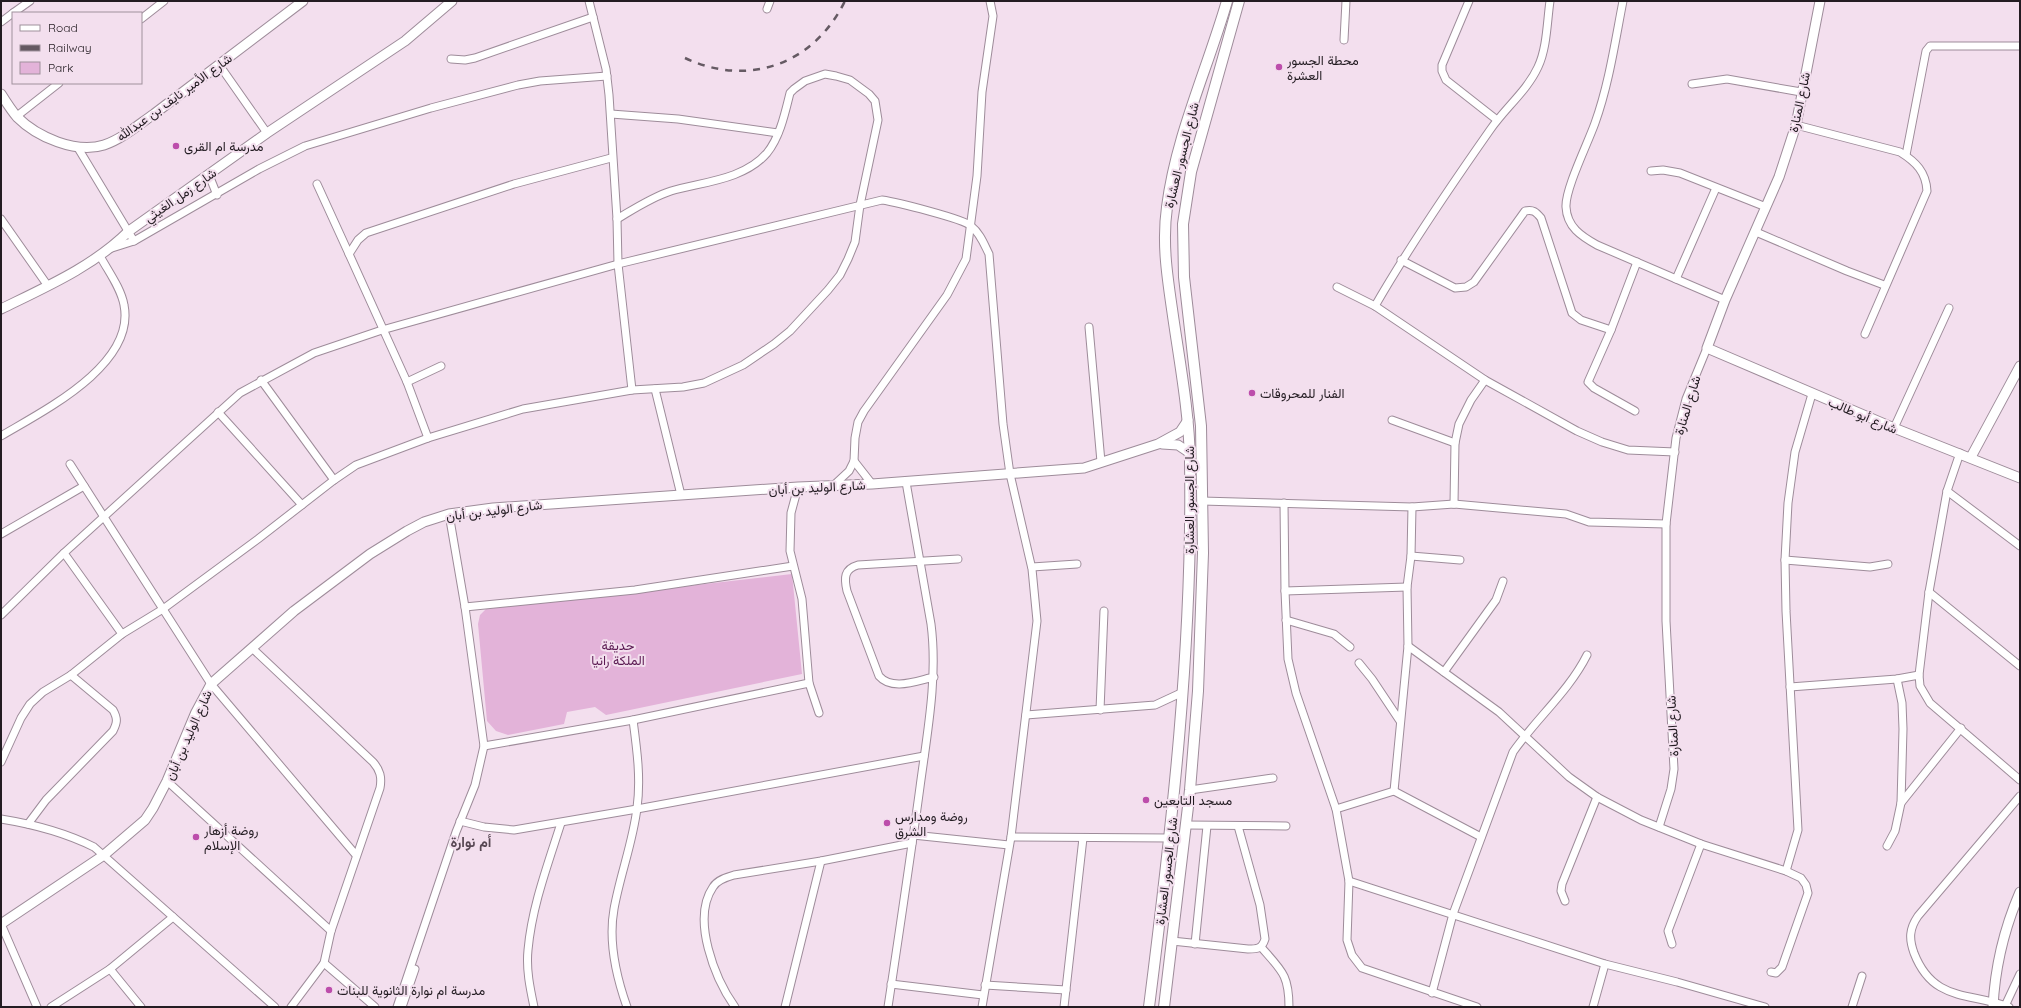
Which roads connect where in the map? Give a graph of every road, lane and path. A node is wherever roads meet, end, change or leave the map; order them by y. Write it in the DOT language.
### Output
graph roads {
  1 [pos="30,1"];
  2 [pos="164,1"];
  3 [pos="303,1"];
  4 [pos="452,1"];
  5 [pos="589,1"];
  6 [pos="770,1"];
  7 [pos="990,1"];
  8 [pos="1227,1"];
  9 [pos="1239,1"];
  10 [pos="1346,1"];
  11 [pos="1469,1"];
  12 [pos="1550,1"];
  13 [pos="1623,1"];
  14 [pos="1820,1"];
  15 [pos="767,9"];
  16 [pos="14,12"];
  17 [pos="12,14"];
  18 [pos="593,17"];
  19 [pos="142,18"];
  20 [pos="1,22"];
  21 [pos="1344,40"];
  22 [pos="2020,46"];
  23 [pos="452,59"];
  24 [pos="220,66"];
  25 [pos="606,76"];
  26 [pos="59,84"];
  27 [pos="1692,84"];
  28 [pos="1801,92"];
  29 [pos="1,94"];
  30 [pos="610,114"];
  31 [pos="17,116"];
  32 [pos="1497,120"];
  33 [pos="1796,124"];
  34 [pos="778,133"];
  35 [pos="267,134"];
  36 [pos="78,148"];
  37 [pos="1906,156"];
  38 [pos="612,158"];
  39 [pos="1651,171"];
  40 [pos="209,175"];
  41 [pos="317,184"];
  42 [pos="1716,188"];
  43 [pos="217,195"];
  44 [pos="860,205"];
  45 [pos="1766,207"];
  46 [pos="1,219"];
  47 [pos="617,219"];
  48 [pos="970,224"];
  49 [pos="129,231"];
  50 [pos="1756,232"];
  51 [pos="134,241"];
  52 [pos="112,248"];
  53 [pos="349,254"];
  54 [pos="100,256"];
  55 [pos="1401,260"];
  56 [pos="1637,262"];
  57 [pos="618,264"];
  58 [pos="1676,279"];
  59 [pos="1884,285"];
  60 [pos="48,286"];
  61 [pos="1337,287"];
  62 [pos="1725,300"];
  63 [pos="1376,306"];
  64 [pos="1950,308"];
  65 [pos="1,309"];
  66 [pos="1089,327"];
  67 [pos="382,330"];
  68 [pos="1611,330"];
  69 [pos="1865,334"];
  70 [pos="1707,348"];
  71 [pos="441,366"];
  72 [pos="2020,366"];
  73 [pos="2018,377"];
  74 [pos="262,380"];
  75 [pos="1485,380"];
  76 [pos="407,382"];
  77 [pos="655,389"];
  78 [pos="632,390"];
  79 [pos="1812,394"];
  80 [pos="1635,411"];
  81 [pos="218,412"];
  82 [pos="1188,420"];
  83 [pos="1392,420"];
  84 [pos="1894,428"];
  85 [pos="1,436"];
  86 [pos="428,438"];
  87 [pos="1454,443"];
  88 [pos="1158,444"];
  89 [pos="1675,452"];
  90 [pos="1190,453"];
  91 [pos="1960,453"];
  92 [pos="1971,457"];
  93 [pos="854,461"];
  94 [pos="1102,462"];
  95 [pos="70,464"];
  96 [pos="1010,474"];
  97 [pos="2020,478"];
  98 [pos="334,480"];
  99 [pos="906,482"];
  100 [pos="872,484"];
  101 [pos="834,485"];
  102 [pos="84,486"];
  103 [pos="798,486"];
  104 [pos="1947,491"];
  105 [pos="681,495"];
  106 [pos="1202,501"];
  107 [pos="1284,503"];
  108 [pos="1454,504"];
  109 [pos="302,505"];
  110 [pos="1412,507"];
  111 [pos="449,514"];
  112 [pos="104,518"];
  113 [pos="1666,524"];
  114 [pos="1,534"];
  115 [pos="2020,546"];
  116 [pos="64,552"];
  117 [pos="1190,552"];
  118 [pos="1204,553"];
  119 [pos="1411,556"];
  120 [pos="958,559"];
  121 [pos="1460,560"];
  122 [pos="1785,560"];
  123 [pos="920,562"];
  124 [pos="1077,564"];
  125 [pos="1888,564"];
  126 [pos="793,566"];
  127 [pos="1032,567"];
  128 [pos="1503,581"];
  129 [pos="1407,587"];
  130 [pos="1285,591"];
  131 [pos="1929,592"];
  132 [pos="466,607"];
  133 [pos="163,609"];
  134 [pos="1104,611"];
  135 [pos="1,614"];
  136 [pos="1286,620"];
  137 [pos="122,634"];
  138 [pos="1408,646"];
  139 [pos="1350,647"];
  140 [pos="252,648"];
  141 [pos="1587,655"];
  142 [pos="1359,663"];
  143 [pos="2020,666"];
  144 [pos="1444,672"];
  145 [pos="71,675"];
  146 [pos="1918,675"];
  147 [pos="934,677"];
  148 [pos="1897,679"];
  149 [pos="809,683"];
  150 [pos="211,684"];
  151 [pos="1790,687"];
  152 [pos="1183,692"];
  153 [pos="1100,710"];
  154 [pos="819,713"];
  155 [pos="1026,715"];
  156 [pos="633,720"];
  157 [pos="1400,721"];
  158 [pos="1961,728"];
  159 [pos="1525,736"];
  160 [pos="484,746"];
  161 [pos="924,756"];
  162 [pos="1,762"];
  163 [pos="1273,778"];
  164 [pos="2020,780"];
  165 [pos="167,781"];
  166 [pos="1190,790"];
  167 [pos="1394,791"];
  168 [pos="2020,796"];
  169 [pos="1597,797"];
  170 [pos="1900,803"];
  171 [pos="637,809"];
  172 [pos="1336,809"];
  173 [pos="1,819"];
  174 [pos="460,821"];
  175 [pos="561,823"];
  176 [pos="28,824"];
  177 [pos="1186,825"];
  178 [pos="1207,826"];
  179 [pos="1238,826"];
  180 [pos="1286,826"];
  181 [pos="1659,827"];
  182 [pos="913,835"];
  183 [pos="1011,837"];
  184 [pos="1481,837"];
  185 [pos="1083,838"];
  186 [pos="1170,838"];
  187 [pos="912,843"];
  188 [pos="1701,844"];
  189 [pos="1009,846"];
  190 [pos="1887,846"];
  191 [pos="104,855"];
  192 [pos="356,855"];
  193 [pos="821,861"];
  194 [pos="1786,871"];
  195 [pos="1349,881"];
  196 [pos="2020,892"];
  197 [pos="433,901"];
  198 [pos="1565,901"];
  199 [pos="1453,914"];
  200 [pos="173,917"];
  201 [pos="1,924"];
  202 [pos="331,931"];
  203 [pos="1172,941"];
  204 [pos="1195,944"];
  205 [pos="1672,944"];
  206 [pos="1261,947"];
  207 [pos="324,963"];
  208 [pos="1605,964"];
  209 [pos="110,969"];
  210 [pos="1771,972"];
  211 [pos="2020,974"];
  212 [pos="1862,976"];
  213 [pos="891,984"];
  214 [pos="985,985"];
  215 [pos="1066,990"];
  216 [pos="1432,993"];
  217 [pos="983,995"];
  218 [pos="1993,1004"];
  219 [pos="2007,1006"];
  220 [pos="37,1007"];
  221 [pos="51,1007"];
  222 [pos="141,1007"];
  223 [pos="275,1007"];
  224 [pos="290,1007"];
  225 [pos="375,1007"];
  226 [pos="397,1007"];
  227 [pos="402,1007"];
  228 [pos="534,1007"];
  229 [pos="627,1007"];
  230 [pos="735,1007"];
  231 [pos="785,1007"];
  232 [pos="888,1007"];
  233 [pos="982,1007"];
  234 [pos="1064,1007"];
  235 [pos="1149,1007"];
  236 [pos="1164,1007"];
  237 [pos="1289,1007"];
  238 [pos="1477,1007"];
  239 [pos="1593,1007"];
  240 [pos="1765,1007"];
  241 [pos="1852,1007"];
  1 -- 16 [label="street"];
  2 -- 19 [label="street"];
  3 -- 24 [label="street, شارع الأمير نايف بن عبدالله"];
  4 -- 35 [label="street, شارع زمل الغيثي"];
  5 -- 18 [label="street"];
  6 -- 15 [label="street"];
  7 -- 48 [label="street"];
  8 -- 82 [label="main road, شارع الجسور العشارة"];
  9 -- 106 [label="main road, شارع الجسور العشارة"];
  10 -- 21 [label="street"];
  11 -- 32 [label="street"];
  12 -- 32 [label="street"];
  13 -- 56 [label="street"];
  14 -- 28 [label="street, شارع المنارة"];
  17 -- 20 [label="street"];
  18 -- 23 [label="street"];
  18 -- 25 [label="street"];
  22 -- 37 [label="street"];
  24 -- 35 [label="street"];
  24 -- 36 [label="street, شارع الأمير نايف بن عبدالله"];
  25 -- 30 [label="street"];
  25 -- 43 [label="street"];
  26 -- 31 [label="street"];
  27 -- 28 [label="street"];
  28 -- 33 [label="street, شارع المنارة"];
  29 -- 31 [label="street, شارع الأمير نايف بن عبدالله"];
  30 -- 34 [label="street"];
  30 -- 38 [label="street"];
  31 -- 36 [label="street, شارع الأمير نايف بن عبدالله"];
  32 -- 55 [label="street"];
  33 -- 37 [label="street"];
  33 -- 45 [label="street, شارع المنارة"];
  34 -- 44 [label="street"];
  34 -- 47 [label="street"];
  35 -- 40 [label="street, شارع زمل الغيثي"];
  36 -- 49 [label="street"];
  37 -- 59 [label="street"];
  38 -- 47 [label="street"];
  38 -- 53 [label="street"];
  39 -- 42 [label="street"];
  40 -- 43 [label="street"];
  40 -- 49 [label="street, شارع زمل الغيثي"];
  41 -- 53 [label="street"];
  42 -- 45 [label="street"];
  42 -- 58 [label="street"];
  43 -- 51 [label="street"];
  44 -- 48 [label="street"];
  44 -- 57 [label="street"];
  44 -- 77 [label="street"];
  45 -- 50 [label="street, شارع المنارة"];
  46 -- 60 [label="street"];
  47 -- 57 [label="street"];
  48 -- 93 [label="street"];
  48 -- 96 [label="street"];
  49 -- 51 [label="street"];
  49 -- 52 [label="street, شارع زمل الغيثي"];
  50 -- 59 [label="street"];
  50 -- 62 [label="street, شارع المنارة"];
  51 -- 52 [label="street"];
  52 -- 54 [label="street, شارع زمل الغيثي"];
  53 -- 67 [label="street"];
  54 -- 60 [label="street, شارع زمل الغيثي"];
  54 -- 85 [label="street"];
  55 -- 63 [label="street"];
  55 -- 68 [label="street"];
  56 -- 58 [label="street"];
  56 -- 68 [label="street"];
  57 -- 67 [label="street"];
  57 -- 78 [label="street"];
  58 -- 62 [label="street"];
  59 -- 69 [label="street"];
  60 -- 65 [label="street, شارع زمل الغيثي"];
  61 -- 63 [label="street"];
  62 -- 70 [label="street, شارع المنارة"];
  63 -- 75 [label="street"];
  64 -- 84 [label="street"];
  66 -- 94 [label="street"];
  67 -- 74 [label="street"];
  67 -- 76 [label="street"];
  68 -- 80 [label="street"];
  70 -- 79 [label="street, شارع أبو طالب"];
  70 -- 89 [label="street, شارع المنارة"];
  71 -- 76 [label="street"];
  72 -- 73 [label="street"];
  73 -- 92 [label="street"];
  74 -- 81 [label="street"];
  74 -- 98 [label="street"];
  75 -- 87 [label="street"];
  75 -- 89 [label="street"];
  76 -- 86 [label="street"];
  77 -- 78 [label="street"];
  77 -- 105 [label="street"];
  78 -- 86 [label="street"];
  79 -- 84 [label="street, شارع أبو طالب"];
  79 -- 122 [label="street"];
  81 -- 109 [label="street"];
  81 -- 112 [label="street"];
  82 -- 88 [label="street, شارع الوليد بن أبان"];
  82 -- 90 [label="main road, شارع الجسور العشارة"];
  83 -- 87 [label="street"];
  84 -- 91 [label="street, شارع أبو طالب"];
  86 -- 98 [label="street"];
  87 -- 108 [label="street"];
  88 -- 90 [label="street, شارع الوليد بن أبان"];
  88 -- 94 [label="street, شارع الوليد بن أبان"];
  89 -- 113 [label="street, شارع المنارة"];
  90 -- 117 [label="main road, شارع الجسور العشارة"];
  91 -- 92 [label="street, شارع أبو طالب"];
  91 -- 104 [label="street"];
  92 -- 97 [label="street, شارع أبو طالب"];
  93 -- 100 [label="street"];
  93 -- 101 [label="street"];
  94 -- 96 [label="street, شارع الوليد بن أبان"];
  95 -- 102 [label="street"];
  96 -- 99 [label="street, شارع الوليد بن أبان"];
  96 -- 127 [label="street"];
  98 -- 109 [label="street"];
  99 -- 100 [label="street, شارع الوليد بن أبان"];
  99 -- 123 [label="street"];
  100 -- 101 [label="street, شارع الوليد بن أبان"];
  101 -- 103 [label="street, شارع الوليد بن أبان"];
  102 -- 112 [label="street"];
  102 -- 114 [label="street"];
  103 -- 105 [label="street, شارع الوليد بن أبان"];
  103 -- 126 [label="street"];
  104 -- 115 [label="street"];
  104 -- 131 [label="street"];
  105 -- 111 [label="street, شارع الوليد بن أبان"];
  106 -- 107 [label="street"];
  106 -- 118 [label="main road, شارع الجسور العشارة"];
  107 -- 110 [label="street"];
  107 -- 130 [label="street"];
  108 -- 110 [label="street"];
  108 -- 113 [label="street"];
  109 -- 133 [label="street"];
  110 -- 119 [label="street"];
  111 -- 132 [label="street"];
  111 -- 140 [label="street, شارع الوليد بن أبان"];
  112 -- 116 [label="street"];
  112 -- 133 [label="street"];
  113 -- 181 [label="street, شارع المنارة"];
  116 -- 135 [label="street"];
  116 -- 137 [label="street"];
  117 -- 118 [label="main road"];
  117 -- 152 [label="main road, شارع الجسور العشارة"];
  118 -- 166 [label="main road, شارع الجسور العشارة"];
  119 -- 121 [label="street"];
  119 -- 129 [label="street"];
  120 -- 123 [label="street"];
  122 -- 125 [label="street"];
  122 -- 151 [label="street"];
  123 -- 147 [label="street"];
  123 -- 147 [label="street"];
  124 -- 127 [label="street"];
  126 -- 132 [label="street"];
  126 -- 149 [label="street"];
  127 -- 155 [label="street"];
  128 -- 144 [label="street"];
  129 -- 130 [label="street"];
  129 -- 138 [label="street"];
  130 -- 136 [label="street"];
  131 -- 143 [label="street"];
  131 -- 146 [label="street"];
  132 -- 160 [label="street"];
  133 -- 137 [label="street"];
  133 -- 150 [label="street"];
  134 -- 153 [label="street"];
  136 -- 139 [label="street"];
  136 -- 172 [label="street"];
  137 -- 145 [label="street"];
  138 -- 144 [label="street"];
  138 -- 157 [label="street"];
  140 -- 150 [label="street, شارع الوليد بن أبان"];
  140 -- 192 [label="street"];
  141 -- 159 [label="street"];
  142 -- 157 [label="street"];
  144 -- 159 [label="street"];
  145 -- 162 [label="street"];
  145 -- 176 [label="street"];
  146 -- 148 [label="street"];
  146 -- 158 [label="street"];
  147 -- 161 [label="street"];
  148 -- 151 [label="street"];
  148 -- 170 [label="street"];
  149 -- 154 [label="street"];
  149 -- 156 [label="street"];
  150 -- 165 [label="street, شارع الوليد بن أبان"];
  150 -- 192 [label="street"];
  151 -- 194 [label="street"];
  152 -- 153 [label="street"];
  152 -- 186 [label="main road, شارع الجسور العشارة"];
  153 -- 155 [label="street"];
  155 -- 183 [label="street"];
  156 -- 160 [label="street"];
  156 -- 171 [label="street"];
  157 -- 167 [label="street"];
  158 -- 164 [label="street"];
  158 -- 170 [label="street"];
  159 -- 169 [label="street"];
  159 -- 184 [label="street"];
  160 -- 174 [label="street"];
  161 -- 171 [label="street"];
  161 -- 182 [label="street"];
  163 -- 166 [label="street"];
  165 -- 191 [label="street, شارع الوليد بن أبان"];
  165 -- 202 [label="street"];
  166 -- 177 [label="main road, شارع الجسور العشارة"];
  167 -- 172 [label="street"];
  167 -- 184 [label="street"];
  168 -- 218 [label="street"];
  169 -- 181 [label="street"];
  169 -- 198 [label="street"];
  170 -- 190 [label="street"];
  171 -- 175 [label="street"];
  171 -- 229 [label="street"];
  172 -- 195 [label="street"];
  173 -- 176 [label="street"];
  174 -- 175 [label="street"];
  174 -- 197 [label="street"];
  175 -- 228 [label="street"];
  176 -- 191 [label="street"];
  177 -- 178 [label="street"];
  177 -- 203 [label="main road, شارع الجسور العشارة"];
  178 -- 179 [label="street"];
  178 -- 204 [label="street"];
  179 -- 180 [label="street"];
  179 -- 206 [label="street"];
  181 -- 188 [label="street"];
  182 -- 187 [label="street"];
  182 -- 189 [label="street"];
  183 -- 185 [label="street"];
  183 -- 189 [label="street"];
  184 -- 199 [label="street"];
  185 -- 186 [label="street"];
  185 -- 215 [label="street"];
  186 -- 235 [label="main road, شارع الجسور العشارة"];
  187 -- 193 [label="street"];
  187 -- 213 [label="street"];
  188 -- 194 [label="street"];
  188 -- 205 [label="street"];
  189 -- 214 [label="street"];
  191 -- 200 [label="street"];
  191 -- 201 [label="street, شارع الوليد بن أبان"];
  192 -- 202 [label="street"];
  193 -- 230 [label="street"];
  193 -- 231 [label="street"];
  194 -- 210 [label="street"];
  195 -- 199 [label="street"];
  195 -- 216 [label="street"];
  196 -- 218 [label="street"];
  197 -- 226 [label="street"];
  197 -- 227 [label="street"];
  199 -- 208 [label="street"];
  199 -- 216 [label="street"];
  200 -- 209 [label="street"];
  200 -- 223 [label="street"];
  201 -- 220 [label="street"];
  202 -- 207 [label="street"];
  203 -- 204 [label="street"];
  203 -- 236 [label="main road, شارع الجسور العشارة"];
  204 -- 206 [label="street"];
  206 -- 237 [label="street"];
  207 -- 224 [label="street"];
  207 -- 225 [label="street"];
  208 -- 239 [label="street"];
  208 -- 240 [label="street"];
  209 -- 221 [label="street"];
  209 -- 222 [label="street"];
  211 -- 219 [label="street"];
  212 -- 241 [label="street"];
  213 -- 217 [label="street"];
  213 -- 232 [label="street"];
  214 -- 215 [label="street"];
  214 -- 217 [label="street"];
  215 -- 234 [label="street"];
  216 -- 238 [label="street"];
  217 -- 233 [label="street"];
  218 -- 219 [label="street"];
}
